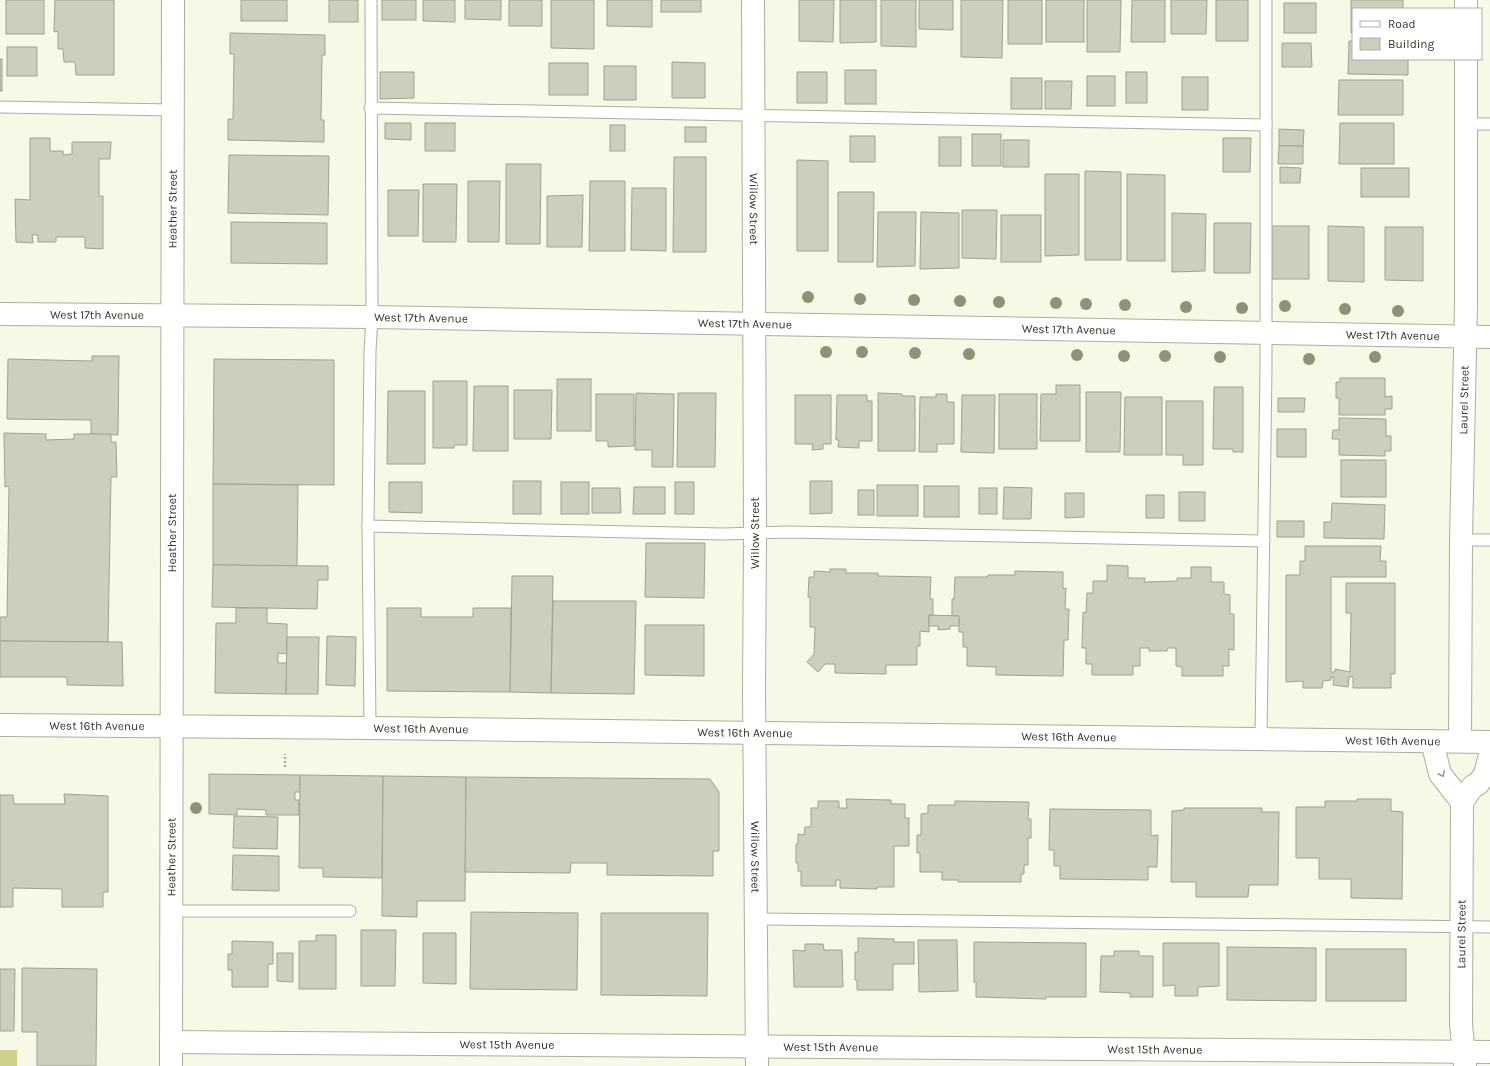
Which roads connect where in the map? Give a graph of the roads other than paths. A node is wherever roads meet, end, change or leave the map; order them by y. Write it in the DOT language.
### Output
graph roads {
  1 [pos="173,0"];
  2 [pos="371,0"];
  3 [pos="753,0"];
  4 [pos="1266,0"];
  5 [pos="1466,60"];
  6 [pos="0,107"];
  7 [pos="370,108"];
  8 [pos="173,110"];
  9 [pos="753,115"];
  10 [pos="1466,124"];
  11 [pos="1490,124"];
  12 [pos="1266,125"];
  13 [pos="0,314"];
  14 [pos="173,315"];
  15 [pos="372,317"];
  16 [pos="754,324"];
  17 [pos="1266,333"];
  18 [pos="1466,336"];
  19 [pos="1490,337"];
  20 [pos="368,526"];
  21 [pos="755,533"];
  22 [pos="1461,540"];
  23 [pos="1490,540"];
  24 [pos="1264,541"];
  25 [pos="0,725"];
  26 [pos="172,726"];
  27 [pos="370,728"];
  28 [pos="754,733"];
  29 [pos="1261,739"];
  30 [pos="1432,741"];
  31 [pos="1460,741"];
  32 [pos="1490,742"];
  33 [pos="1490,755"];
  34 [pos="1462,802"];
  35 [pos="172,911"];
  36 [pos="350,911"];
  37 [pos="755,919"];
  38 [pos="1461,926"];
  39 [pos="1490,927"];
  40 [pos="171,1042"];
  41 [pos="1490,1052"];
  42 [pos="756,1057"];
  43 [pos="1464,1059"];
  44 [pos="171,1066"];
  1 -- 8 [label="street, Heather Street"];
  2 -- 7 [label="lane"];
  3 -- 9 [label="street, Willow Street"];
  4 -- 12 [label="lane"];
  5 -- 10 [label="street, Laurel Street"];
  6 -- 8 [label="lane"];
  7 -- 9 [label="lane"];
  7 -- 15 [label="lane"];
  8 -- 14 [label="street, Heather Street"];
  9 -- 12 [label="lane"];
  9 -- 16 [label="street, Willow Street"];
  10 -- 11 [label="lane"];
  10 -- 18 [label="street, Laurel Street"];
  12 -- 17 [label="lane"];
  13 -- 14 [label="street, West 17th Avenue"];
  14 -- 15 [label="street, West 17th Avenue"];
  14 -- 26 [label="street, Heather Street"];
  15 -- 16 [label="street, West 17th Avenue"];
  15 -- 20 [label="lane"];
  16 -- 17 [label="street, West 17th Avenue"];
  16 -- 21 [label="street, Willow Street"];
  17 -- 18 [label="street, West 17th Avenue"];
  17 -- 24 [label="lane"];
  18 -- 19 [label="street, West 17th Avenue"];
  18 -- 22 [label="street, Laurel Street"];
  20 -- 21 [label="lane"];
  20 -- 27 [label="lane"];
  21 -- 24 [label="lane"];
  21 -- 28 [label="street, Willow Street"];
  22 -- 23 [label="lane"];
  22 -- 31 [label="street, Laurel Street"];
  24 -- 29 [label="lane"];
  25 -- 26 [label="street, West 16th Avenue"];
  26 -- 27 [label="street, West 16th Avenue"];
  26 -- 35 [label="street, Heather Street"];
  27 -- 28 [label="street, West 16th Avenue"];
  28 -- 29 [label="street, West 16th Avenue"];
  28 -- 37 [label="street, Willow Street"];
  29 -- 30 [label="street, West 16th Avenue"];
  30 -- 31 [label="street, West 16th Avenue"];
  30 -- 34 [label="street, one-way"];
  31 -- 32 [label="street, West 16th Avenue"];
  33 -- 34 [label="street"];
  34 -- 38 [label="street, Laurel Street"];
  35 -- 36 [label="lane"];
  35 -- 40 [label="street, Heather Street"];
  37 -- 38 [label="lane"];
  37 -- 42 [label="street, Willow Street"];
  38 -- 39 [label="lane"];
  38 -- 43 [label="street, Laurel Street"];
  40 -- 42 [label="street, West 15th Avenue"];
  40 -- 44 [label="street, Heather Street"];
  41 -- 43 [label="street, West 15th Avenue"];
  42 -- 43 [label="street, West 15th Avenue"];
}
